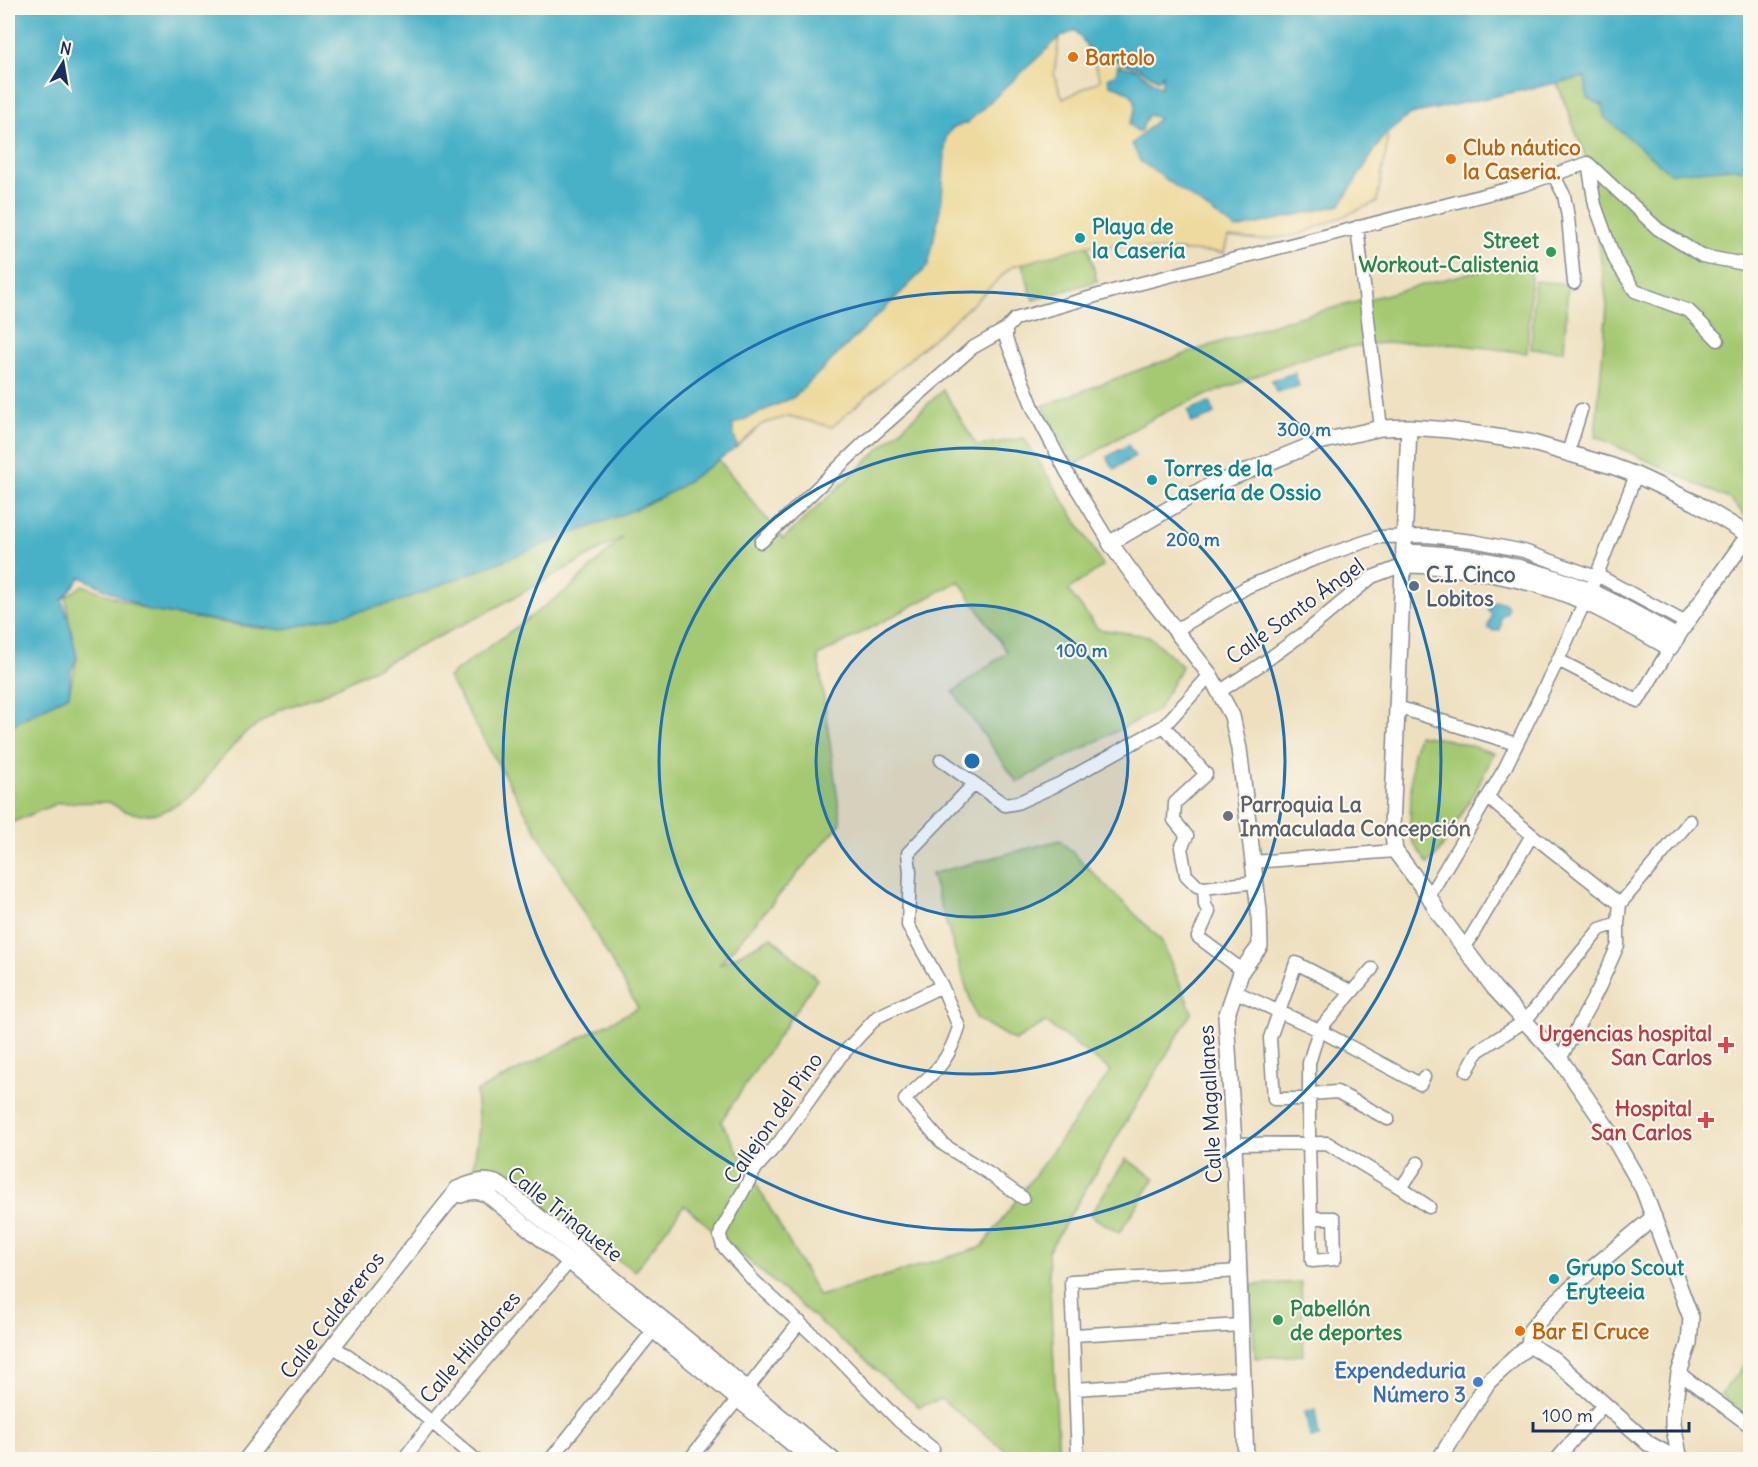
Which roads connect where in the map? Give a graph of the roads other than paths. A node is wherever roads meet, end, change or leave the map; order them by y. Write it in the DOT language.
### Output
graph roads {
  1 [pos="1588,164"];
  2 [pos="1554,176"];
  3 [pos="1357,227"];
  4 [pos="1750,265"];
  5 [pos="1574,283"];
  6 [pos="1006,329"];
  7 [pos="1718,340"];
  8 [pos="1581,410"];
  9 [pos="1409,427"];
  10 [pos="1381,428"];
  11 [pos="1568,453"];
  12 [pos="1636,475"];
  13 [pos="1750,534"];
  14 [pos="1405,536"];
  15 [pos="761,542"];
  16 [pos="1110,543"];
  17 [pos="1404,558"];
  18 [pos="1592,586"];
  19 [pos="1686,623"];
  20 [pos="1176,630"];
  21 [pos="1674,643"];
  22 [pos="1558,660"];
  23 [pos="1210,675"];
  24 [pos="1219,692"];
  25 [pos="1397,707"];
  26 [pos="1164,726"];
  27 [pos="1516,744"];
  28 [pos="941,760"];
  29 [pos="974,784"];
  30 [pos="1488,798"];
  31 [pos="1690,821"];
  32 [pos="1532,835"];
  33 [pos="1395,851"];
  34 [pos="1253,862"];
  35 [pos="1256,882"];
  36 [pos="1204,888"];
  37 [pos="1429,896"];
  38 [pos="1620,904"];
  39 [pos="1618,923"];
  40 [pos="1465,947"];
  41 [pos="1372,969"];
  42 [pos="1242,970"];
  43 [pos="942,986"];
  44 [pos="1234,990"];
  45 [pos="1352,992"];
  46 [pos="1279,1011"];
  47 [pos="1525,1021"];
  48 [pos="1319,1030"];
  49 [pos="1560,1059"];
  50 [pos="1467,1071"];
  51 [pos="1422,1081"];
  52 [pos="1310,1096"];
  53 [pos="1388,1119"];
  54 [pos="1309,1142"];
  55 [pos="1234,1144"];
  56 [pos="1418,1163"];
  57 [pos="1401,1188"];
  58 [pos="452,1197"];
  59 [pos="1023,1197"];
  60 [pos="1429,1207"];
  61 [pos="1654,1217"];
  62 [pos="1312,1218"];
  63 [pos="569,1262"];
  64 [pos="1240,1271"];
  65 [pos="801,1322"];
  66 [pos="1241,1325"];
  67 [pos="653,1331"];
  68 [pos="1074,1335"];
  69 [pos="1529,1345"];
  70 [pos="333,1346"];
  71 [pos="1679,1372"];
  72 [pos="1243,1378"];
  73 [pos="1075,1389"];
  74 [pos="742,1394"];
  75 [pos="1604,1404"];
  76 [pos="432,1422"];
  77 [pos="1750,1426"];
  78 [pos="933,1449"];
  79 [pos="246,1460"];
  80 [pos="403,1460"];
  81 [pos="476,1460"];
  82 [pos="550,1460"];
  83 [pos="689,1460"];
  84 [pos="812,1460"];
  85 [pos="833,1460"];
  86 [pos="1078,1460"];
  87 [pos="1246,1460"];
  88 [pos="1439,1460"];
  89 [pos="1556,1460"];
  90 [pos="1679,1460"];
  1 -- 2 [label="street"];
  1 -- 4 [label="street"];
  1 -- 7 [label="street"];
  2 -- 3 [label="street"];
  2 -- 5 [label="street"];
  3 -- 6 [label="street"];
  3 -- 10 [label="street"];
  6 -- 15 [label="street"];
  6 -- 16 [label="street"];
  8 -- 11 [label="street"];
  9 -- 10 [label="street"];
  9 -- 11 [label="street"];
  9 -- 14 [label="street"];
  10 -- 16 [label="street"];
  11 -- 12 [label="street"];
  12 -- 13 [label="street"];
  12 -- 18 [label="street"];
  13 -- 19 [label="street"];
  14 -- 17 [label="street"];
  14 -- 18 [label="street, Calle Santo Ángel"];
  14 -- 20 [label="street, Calle Santo Ángel"];
  16 -- 20 [label="street, Calle Magallanes"];
  17 -- 18 [label="street, Calle Santo Ángel"];
  17 -- 24 [label="street, Calle Santo Ángel"];
  17 -- 25 [label="street"];
  18 -- 19 [label="street"];
  18 -- 21 [label="street, Calle Santo Ángel"];
  18 -- 22 [label="street"];
  19 -- 21 [label="street"];
  20 -- 23 [label="street, Calle Magallanes"];
  21 -- 22 [label="street"];
  22 -- 27 [label="street"];
  23 -- 24 [label="street, Calle Magallanes"];
  23 -- 26 [label="street"];
  24 -- 34 [label="street, Calle Magallanes"];
  25 -- 27 [label="street"];
  25 -- 33 [label="street"];
  26 -- 29 [label="street"];
  26 -- 36 [label="street"];
  27 -- 30 [label="street"];
  28 -- 29 [label="street"];
  29 -- 43 [label="street"];
  30 -- 32 [label="street"];
  30 -- 37 [label="street"];
  31 -- 38 [label="street"];
  32 -- 38 [label="street"];
  32 -- 40 [label="street"];
  33 -- 34 [label="street"];
  33 -- 37 [label="street"];
  34 -- 35 [label="street, Calle Magallanes"];
  35 -- 36 [label="street"];
  35 -- 42 [label="street, Calle Magallanes"];
  36 -- 42 [label="street"];
  37 -- 40 [label="street"];
  38 -- 39 [label="street"];
  39 -- 47 [label="street"];
  39 -- 49 [label="street"];
  40 -- 47 [label="street"];
  41 -- 45 [label="street"];
  42 -- 44 [label="street, Calle Magallanes"];
  43 -- 59 [label="street"];
  43 -- 65 [label="street, Callejon del Pino"];
  44 -- 46 [label="street"];
  44 -- 55 [label="street, Calle Magallanes"];
  45 -- 46 [label="street"];
  45 -- 48 [label="street"];
  46 -- 48 [label="street"];
  46 -- 52 [label="street"];
  47 -- 49 [label="street"];
  47 -- 50 [label="street"];
  48 -- 51 [label="street"];
  48 -- 52 [label="street"];
  49 -- 61 [label="street"];
  52 -- 53 [label="street"];
  52 -- 54 [label="street"];
  54 -- 55 [label="street"];
  54 -- 57 [label="street"];
  54 -- 62 [label="street"];
  55 -- 64 [label="street, Calle Magallanes"];
  56 -- 57 [label="street"];
  57 -- 60 [label="street"];
  58 -- 63 [label="street, Calle Trinquete"];
  58 -- 70 [label="street, Calle Caldereros"];
  58 -- 74 [label="street, Calle Trinquete"];
  61 -- 69 [label="street"];
  61 -- 71 [label="street"];
  63 -- 67 [label="street, Calle Trinquete"];
  63 -- 76 [label="street, Calle Hiladores"];
  64 -- 66 [label="street, Calle Magallanes"];
  64 -- 68 [label="street"];
  65 -- 74 [label="street"];
  65 -- 78 [label="street, Callejon del Pino"];
  66 -- 68 [label="street"];
  66 -- 72 [label="street, Calle Magallanes"];
  67 -- 74 [label="street, Calle Trinquete"];
  67 -- 82 [label="street"];
  68 -- 73 [label="street"];
  69 -- 75 [label="street"];
  69 -- 88 [label="street"];
  70 -- 76 [label="street"];
  70 -- 79 [label="street, Calle Caldereros"];
  71 -- 77 [label="street"];
  71 -- 90 [label="street"];
  72 -- 73 [label="street"];
  72 -- 87 [label="street, Calle Magallanes"];
  73 -- 86 [label="street"];
  74 -- 83 [label="street"];
  74 -- 84 [label="street, Calle Trinquete"];
  74 -- 85 [label="street, Calle Trinquete"];
  75 -- 89 [label="street"];
  75 -- 90 [label="street"];
  76 -- 80 [label="street, Calle Hiladores"];
  76 -- 81 [label="street"];
}
